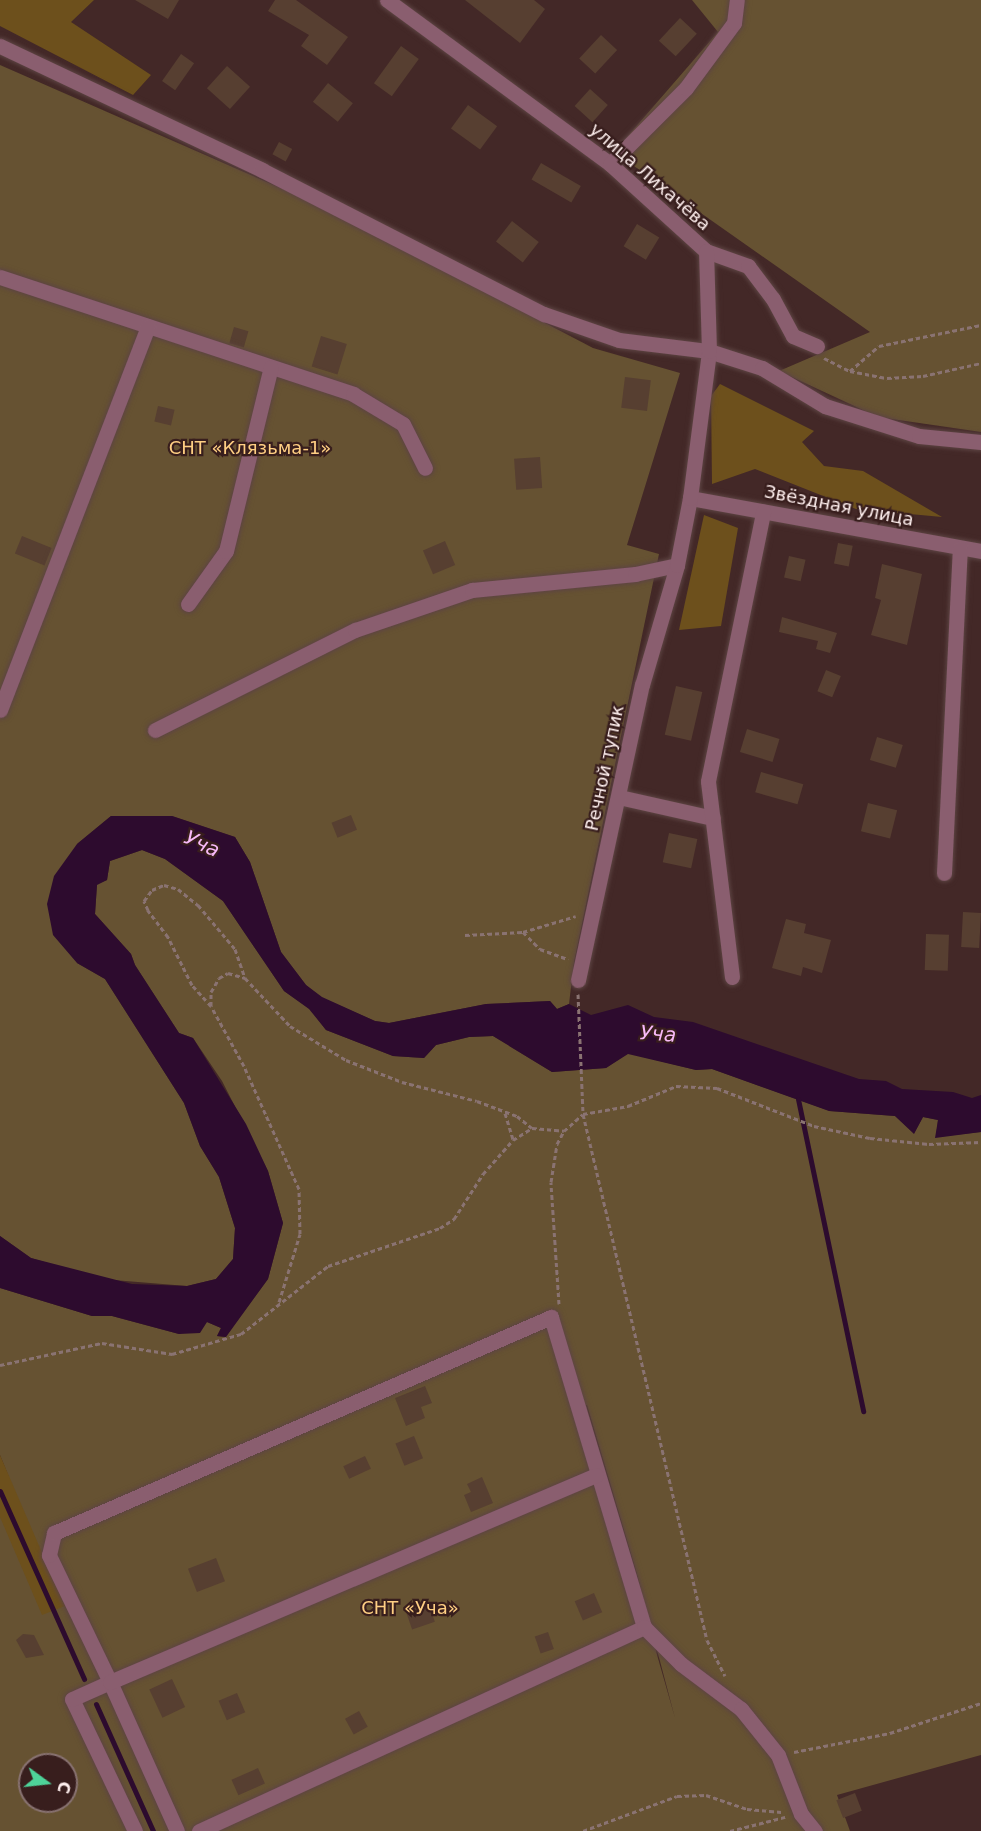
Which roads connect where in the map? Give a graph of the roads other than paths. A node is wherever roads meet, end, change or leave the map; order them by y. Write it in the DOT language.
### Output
graph roads {
  1 [pos="387,0"];
  2 [pos="737,0"];
  3 [pos="0,46"];
  4 [pos="610,164"];
  5 [pos="706,251"];
  6 [pos="0,278"];
  7 [pos="148,327"];
  8 [pos="817,346"];
  9 [pos="709,351"];
  10 [pos="271,367"];
  11 [pos="981,442"];
  12 [pos="425,468"];
  13 [pos="690,498"];
  14 [pos="763,512"];
  15 [pos="960,549"];
  16 [pos="981,551"];
  17 [pos="677,565"];
  18 [pos="188,604"];
  19 [pos="0,710"];
  20 [pos="155,730"];
  21 [pos="619,797"];
  22 [pos="713,818"];
  23 [pos="944,873"];
  24 [pos="732,977"];
  25 [pos="578,980"];
  26 [pos="596,1475"];
  27 [pos="644,1627"];
  28 [pos="110,1682"];
  29 [pos="135,1831"];
  30 [pos="177,1831"];
  31 [pos="199,1831"];
  32 [pos="815,1831"];
  1 -- 4 [label="street, улица Лихачёва"];
  2 -- 4 [label="street"];
  3 -- 9 [label="street"];
  4 -- 5 [label="street, улица Лихачёва"];
  5 -- 8 [label="street, улица Лихачёва"];
  5 -- 9 [label="street, Речной тупик"];
  6 -- 7 [label="street"];
  7 -- 10 [label="street"];
  7 -- 19 [label="street"];
  9 -- 11 [label="street"];
  9 -- 13 [label="street, Речной тупик"];
  10 -- 12 [label="street"];
  10 -- 18 [label="street"];
  13 -- 14 [label="street, Звёздная улица"];
  13 -- 17 [label="street, Речной тупик"];
  14 -- 15 [label="street, Звёздная улица"];
  14 -- 22 [label="street"];
  15 -- 16 [label="street, Звёздная улица"];
  15 -- 23 [label="street"];
  17 -- 20 [label="street"];
  17 -- 21 [label="street, Речной тупик"];
  21 -- 22 [label="street"];
  21 -- 25 [label="street, Речной тупик"];
  22 -- 24 [label="street"];
  26 -- 27 [label="street"];
  26 -- 28 [label="street"];
  26 -- 28 [label="street"];
  27 -- 31 [label="street"];
  27 -- 32 [label="street"];
  28 -- 29 [label="street"];
  28 -- 30 [label="street"];
}
